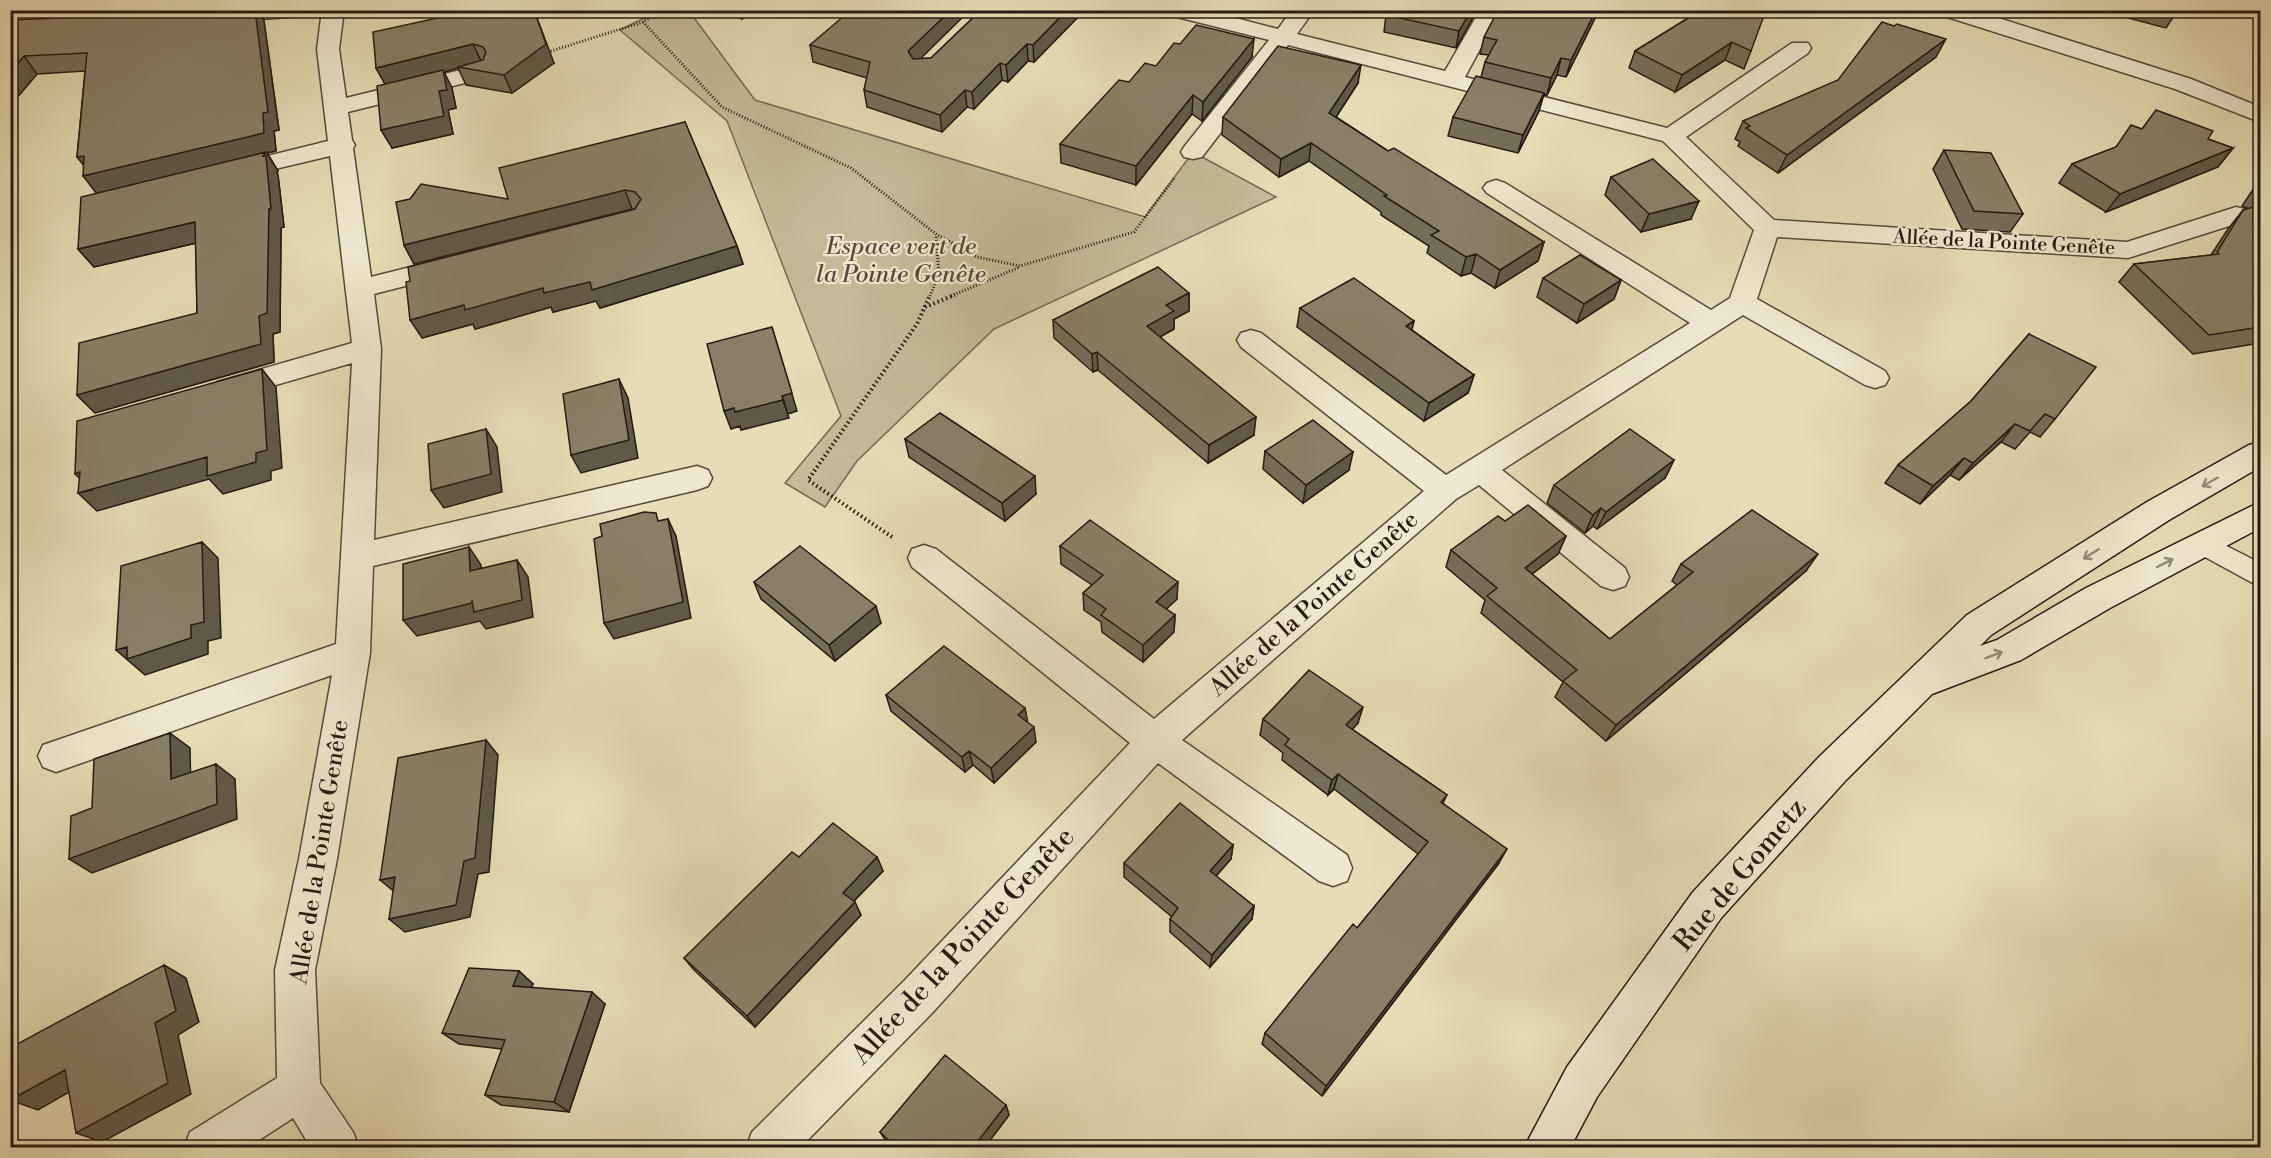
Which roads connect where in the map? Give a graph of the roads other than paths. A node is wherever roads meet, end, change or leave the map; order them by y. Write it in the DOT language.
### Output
graph roads {
  1 [pos="304,10"];
  2 [pos="333,10"];
  3 [pos="1177,10"];
  4 [pos="1304,10"];
  5 [pos="1491,10"];
  6 [pos="1949,10"];
  7 [pos="196,17"];
  8 [pos="1283,36"];
  9 [pos="1800,48"];
  10 [pos="481,72"];
  11 [pos="1452,81"];
  12 [pos="335,108"];
  13 [pos="2260,116"];
  14 [pos="1671,136"];
  15 [pos="343,145"];
  16 [pos="1193,152"];
  17 [pos="203,179"];
  18 [pos="1496,188"];
  19 [pos="2236,215"];
  20 [pos="1767,228"];
  21 [pos="474,260"];
  22 [pos="360,289"];
  23 [pos="1742,303"];
  24 [pos="1711,323"];
  25 [pos="1251,340"];
  26 [pos="368,349"];
  27 [pos="1875,378"];
  28 [pos="200,396"];
  29 [pos="2260,453"];
  30 [pos="1480,469"];
  31 [pos="697,478"];
  32 [pos="1445,491"];
  33 [pos="2158,512"];
  34 [pos="2260,514"];
  35 [pos="2203,543"];
  36 [pos="357,556"];
  37 [pos="924,558"];
  38 [pos="2260,576"];
  39 [pos="1613,577"];
  40 [pos="353,653"];
  41 [pos="1919,683"];
  42 [pos="1155,741"];
  43 [pos="56,756"];
  44 [pos="1333,868"];
  45 [pos="299,1089"];
  46 [pos="206,1148"];
  47 [pos="337,1148"];
  48 [pos="768,1148"];
  49 [pos="1546,1148"];
  1 -- 7 [label="street"];
  2 -- 12 [label="street, Allée de la Pointe Genête"];
  3 -- 8 [label="street"];
  4 -- 8 [label="street"];
  5 -- 11 [label="street"];
  6 -- 13 [label="street"];
  8 -- 11 [label="street"];
  8 -- 16 [label="street"];
  9 -- 14 [label="street"];
  10 -- 12 [label="street"];
  11 -- 14 [label="street"];
  12 -- 15 [label="street, Allée de la Pointe Genête"];
  14 -- 20 [label="street"];
  15 -- 17 [label="street"];
  15 -- 22 [label="street, Allée de la Pointe Genête"];
  18 -- 24 [label="street"];
  19 -- 20 [label="street, Allée de la Pointe Genête"];
  20 -- 23 [label="street"];
  21 -- 22 [label="street"];
  22 -- 26 [label="street, Allée de la Pointe Genête"];
  23 -- 24 [label="street, Allée de la Pointe Genête"];
  23 -- 27 [label="street"];
  24 -- 30 [label="street, Allée de la Pointe Genête"];
  25 -- 32 [label="street"];
  26 -- 28 [label="street"];
  26 -- 36 [label="street, Allée de la Pointe Genête"];
  29 -- 33 [label="street, Rue de Gometz, one-way"];
  30 -- 32 [label="street, Allée de la Pointe Genête"];
  30 -- 39 [label="street"];
  31 -- 36 [label="street"];
  32 -- 42 [label="street, Allée de la Pointe Genête"];
  33 -- 35 [label="street"];
  33 -- 41 [label="street, Rue de Gometz, one-way"];
  34 -- 35 [label="street, Rue de Gometz"];
  35 -- 38 [label="lane"];
  41 -- 35 [label="street, Rue de Gometz, one-way"];
  36 -- 40 [label="street, Allée de la Pointe Genête"];
  37 -- 42 [label="street"];
  40 -- 43 [label="street"];
  40 -- 45 [label="street, Allée de la Pointe Genête"];
  41 -- 49 [label="street, Rue de Gometz"];
  42 -- 44 [label="street"];
  42 -- 48 [label="street, Allée de la Pointe Genête"];
  45 -- 46 [label="street"];
  45 -- 47 [label="street"];
}
